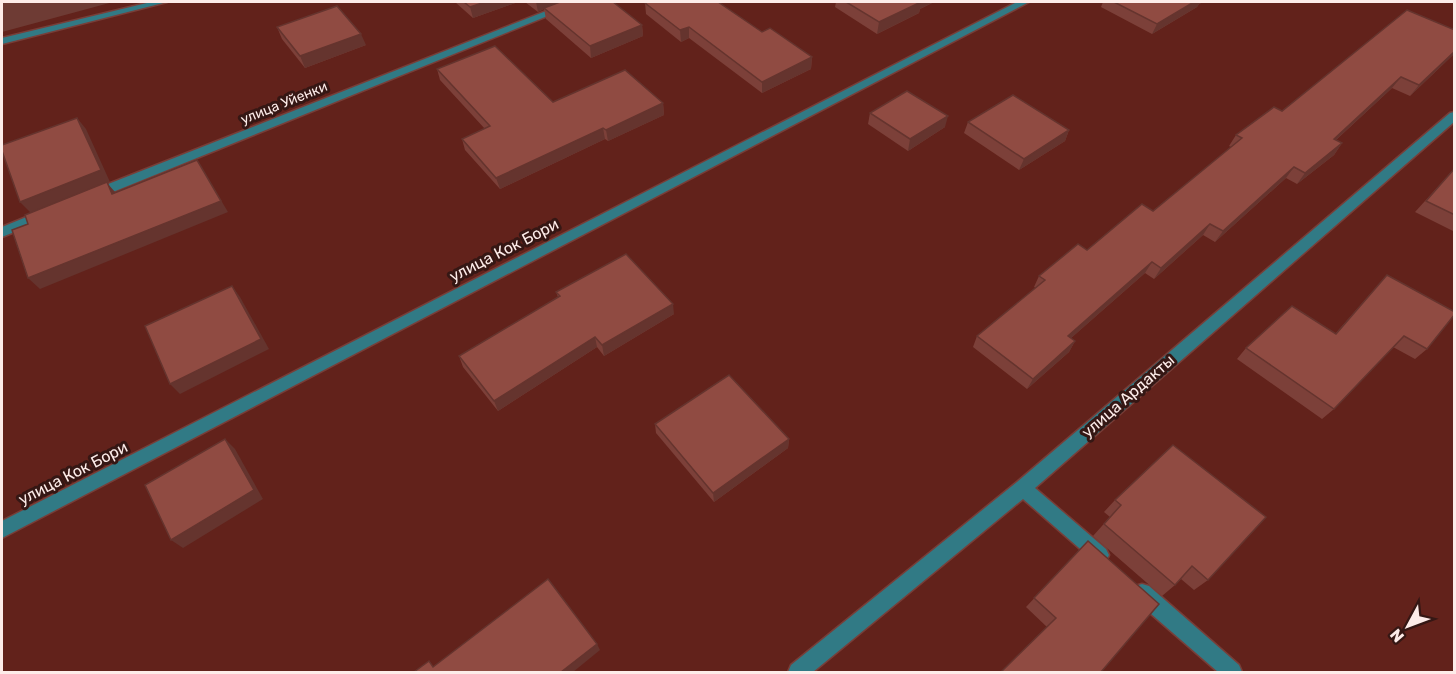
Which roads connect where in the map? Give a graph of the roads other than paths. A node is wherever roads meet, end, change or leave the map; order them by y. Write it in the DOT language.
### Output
graph roads {
  1 [pos="162,2"];
  2 [pos="577,2"];
  3 [pos="1024,2"];
  4 [pos="2,41"];
  5 [pos="1455,116"];
  6 [pos="81,200"];
  7 [pos="59,209"];
  8 [pos="2,232"];
  9 [pos="1023,488"];
  10 [pos="2,530"];
  11 [pos="1110,565"];
  12 [pos="1128,580"];
  13 [pos="798,672"];
  14 [pos="1232,672"];
  1 -- 4 [label="street"];
  2 -- 6 [label="street, улица Уйенки"];
  3 -- 10 [label="street, улица Кок Бори"];
  5 -- 9 [label="street, улица Ардакты"];
  7 -- 8 [label="street"];
  9 -- 11 [label="street"];
  9 -- 13 [label="street, улица Ардакты"];
  12 -- 14 [label="street"];
}
